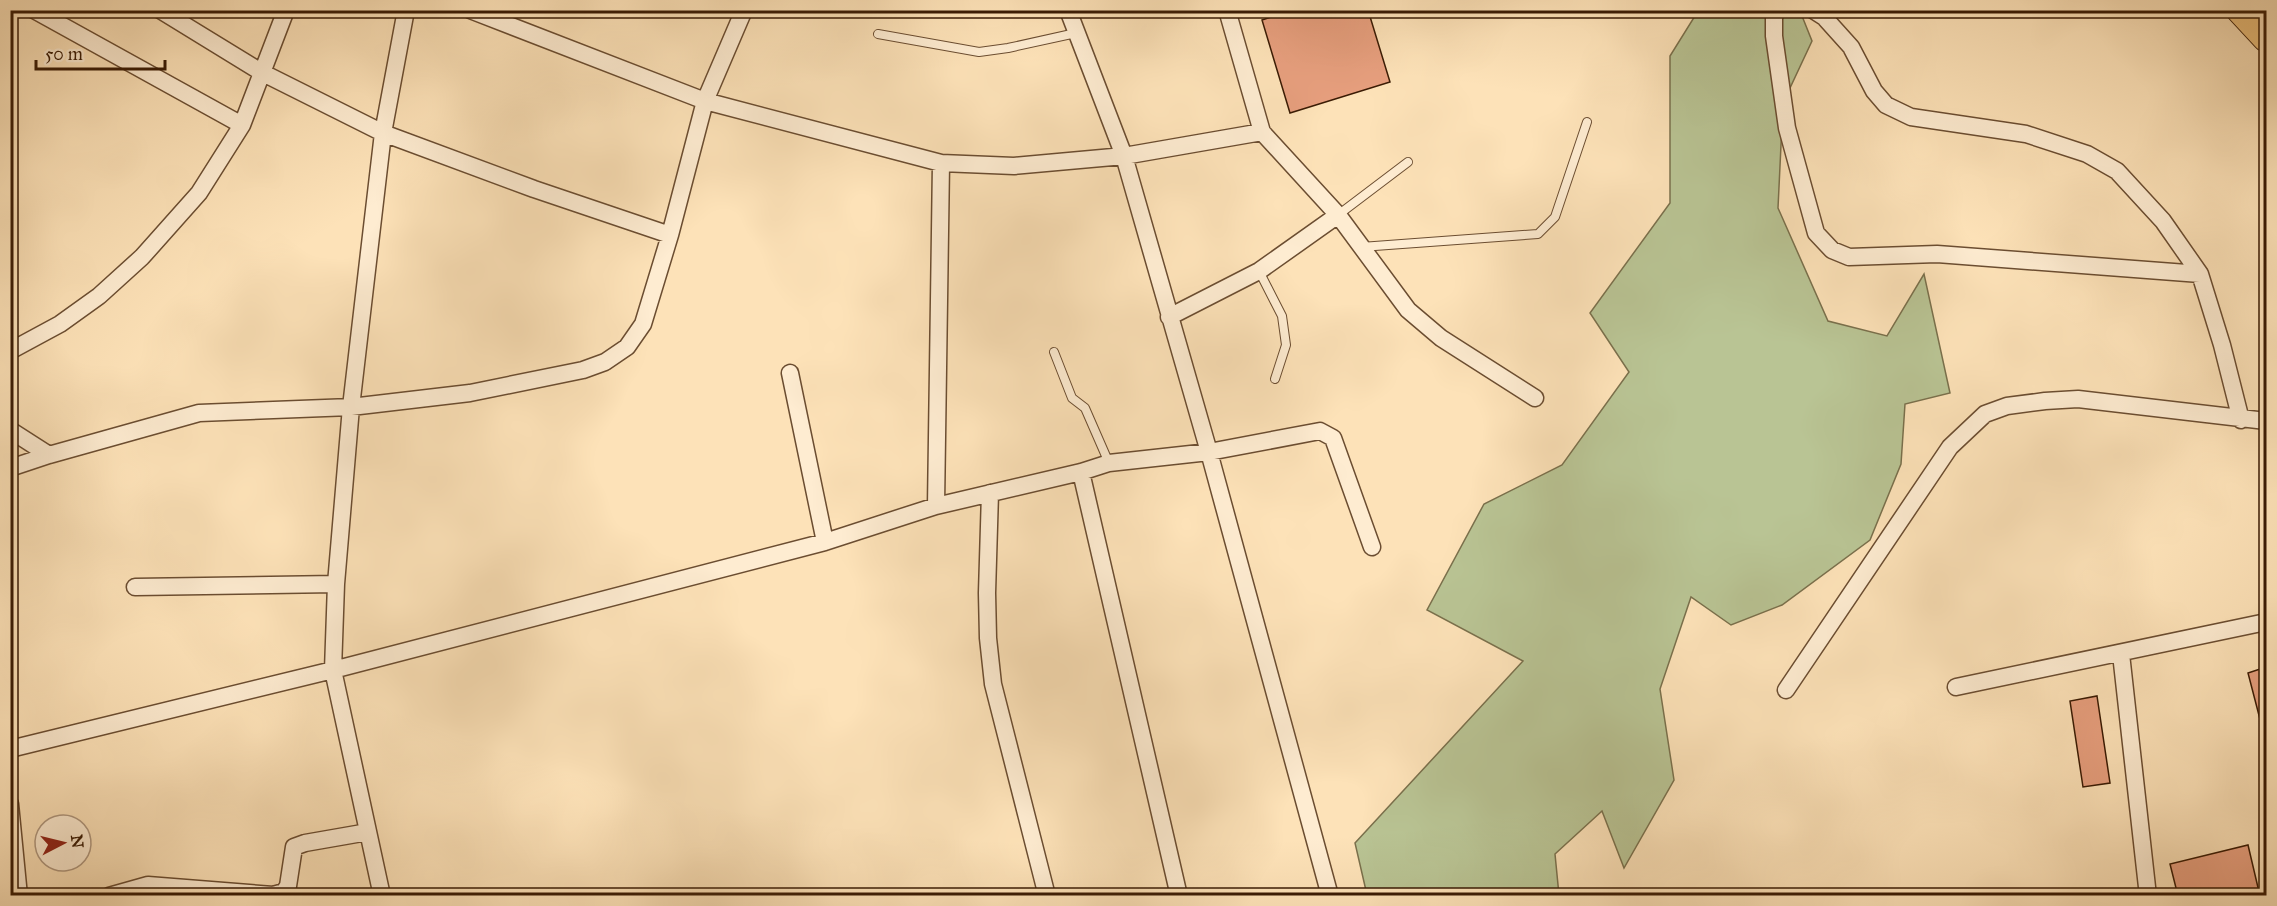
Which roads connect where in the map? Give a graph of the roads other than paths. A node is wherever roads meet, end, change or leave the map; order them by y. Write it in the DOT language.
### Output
graph roads {
  1 [pos="34,10"];
  2 [pos="160,10"];
  3 [pos="286,10"];
  4 [pos="406,10"];
  5 [pos="470,10"];
  6 [pos="744,10"];
  7 [pos="1068,10"];
  8 [pos="1227,10"];
  9 [pos="1778,10"];
  10 [pos="1813,10"];
  11 [pos="2240,10"];
  12 [pos="1076,33"];
  13 [pos="878,34"];
  14 [pos="2266,38"];
  15 [pos="261,72"];
  16 [pos="705,101"];
  17 [pos="1587,122"];
  18 [pos="242,125"];
  19 [pos="1262,132"];
  20 [pos="383,133"];
  21 [pos="1124,156"];
  22 [pos="1408,162"];
  23 [pos="941,163"];
  24 [pos="1338,215"];
  25 [pos="670,235"];
  26 [pos="1361,247"];
  27 [pos="1259,271"];
  28 [pos="2200,274"];
  29 [pos="1168,317"];
  30 [pos="10,351"];
  31 [pos="1054,352"];
  32 [pos="790,374"];
  33 [pos="1275,378"];
  34 [pos="1535,398"];
  35 [pos="351,407"];
  36 [pos="2241,420"];
  37 [pos="2266,421"];
  38 [pos="10,430"];
  39 [pos="1209,452"];
  40 [pos="49,455"];
  41 [pos="1109,463"];
  42 [pos="10,468"];
  43 [pos="1082,472"];
  44 [pos="990,493"];
  45 [pos="936,506"];
  46 [pos="825,542"];
  47 [pos="1372,547"];
  48 [pos="336,584"];
  49 [pos="135,587"];
  50 [pos="2266,622"];
  51 [pos="2121,654"];
  52 [pos="333,670"];
  53 [pos="1956,687"];
  54 [pos="1786,690"];
  55 [pos="10,749"];
  56 [pos="10,804"];
  57 [pos="368,832"];
  58 [pos="19,896"];
  59 [pos="109,896"];
  60 [pos="382,896"];
  61 [pos="1047,896"];
  62 [pos="1179,896"];
  63 [pos="1330,896"];
  64 [pos="2148,896"];
  1 -- 18 [label="street"];
  2 -- 15 [label="street"];
  3 -- 15 [label="street"];
  4 -- 20 [label="street"];
  5 -- 16 [label="street"];
  6 -- 16 [label="street"];
  7 -- 12 [label="street"];
  8 -- 19 [label="street"];
  9 -- 28 [label="street"];
  10 -- 28 [label="street"];
  11 -- 14 [label="main road"];
  12 -- 13 [label="lane"];
  12 -- 21 [label="street"];
  15 -- 18 [label="street"];
  15 -- 20 [label="street"];
  16 -- 23 [label="street"];
  16 -- 25 [label="street"];
  17 -- 26 [label="lane"];
  18 -- 30 [label="street"];
  19 -- 21 [label="street"];
  19 -- 24 [label="street"];
  20 -- 25 [label="street"];
  20 -- 35 [label="street"];
  21 -- 23 [label="street"];
  21 -- 29 [label="street"];
  22 -- 24 [label="lane"];
  23 -- 45 [label="street"];
  24 -- 26 [label="street"];
  24 -- 27 [label="street"];
  25 -- 35 [label="street"];
  26 -- 34 [label="street"];
  27 -- 29 [label="street"];
  27 -- 33 [label="lane"];
  28 -- 36 [label="street"];
  29 -- 39 [label="street"];
  31 -- 41 [label="lane"];
  32 -- 46 [label="street"];
  35 -- 40 [label="street"];
  35 -- 48 [label="street"];
  36 -- 37 [label="street"];
  36 -- 54 [label="street"];
  38 -- 40 [label="street"];
  39 -- 41 [label="street"];
  39 -- 47 [label="street"];
  39 -- 63 [label="street"];
  40 -- 42 [label="street"];
  41 -- 43 [label="street"];
  43 -- 44 [label="street"];
  43 -- 62 [label="street"];
  44 -- 45 [label="street"];
  44 -- 61 [label="street"];
  45 -- 46 [label="street"];
  46 -- 52 [label="street"];
  48 -- 49 [label="street"];
  48 -- 52 [label="street"];
  50 -- 51 [label="street"];
  51 -- 53 [label="street"];
  51 -- 64 [label="street"];
  52 -- 55 [label="street"];
  52 -- 57 [label="street"];
  56 -- 58 [label="street"];
  57 -- 59 [label="street"];
  57 -- 60 [label="street"];
}
